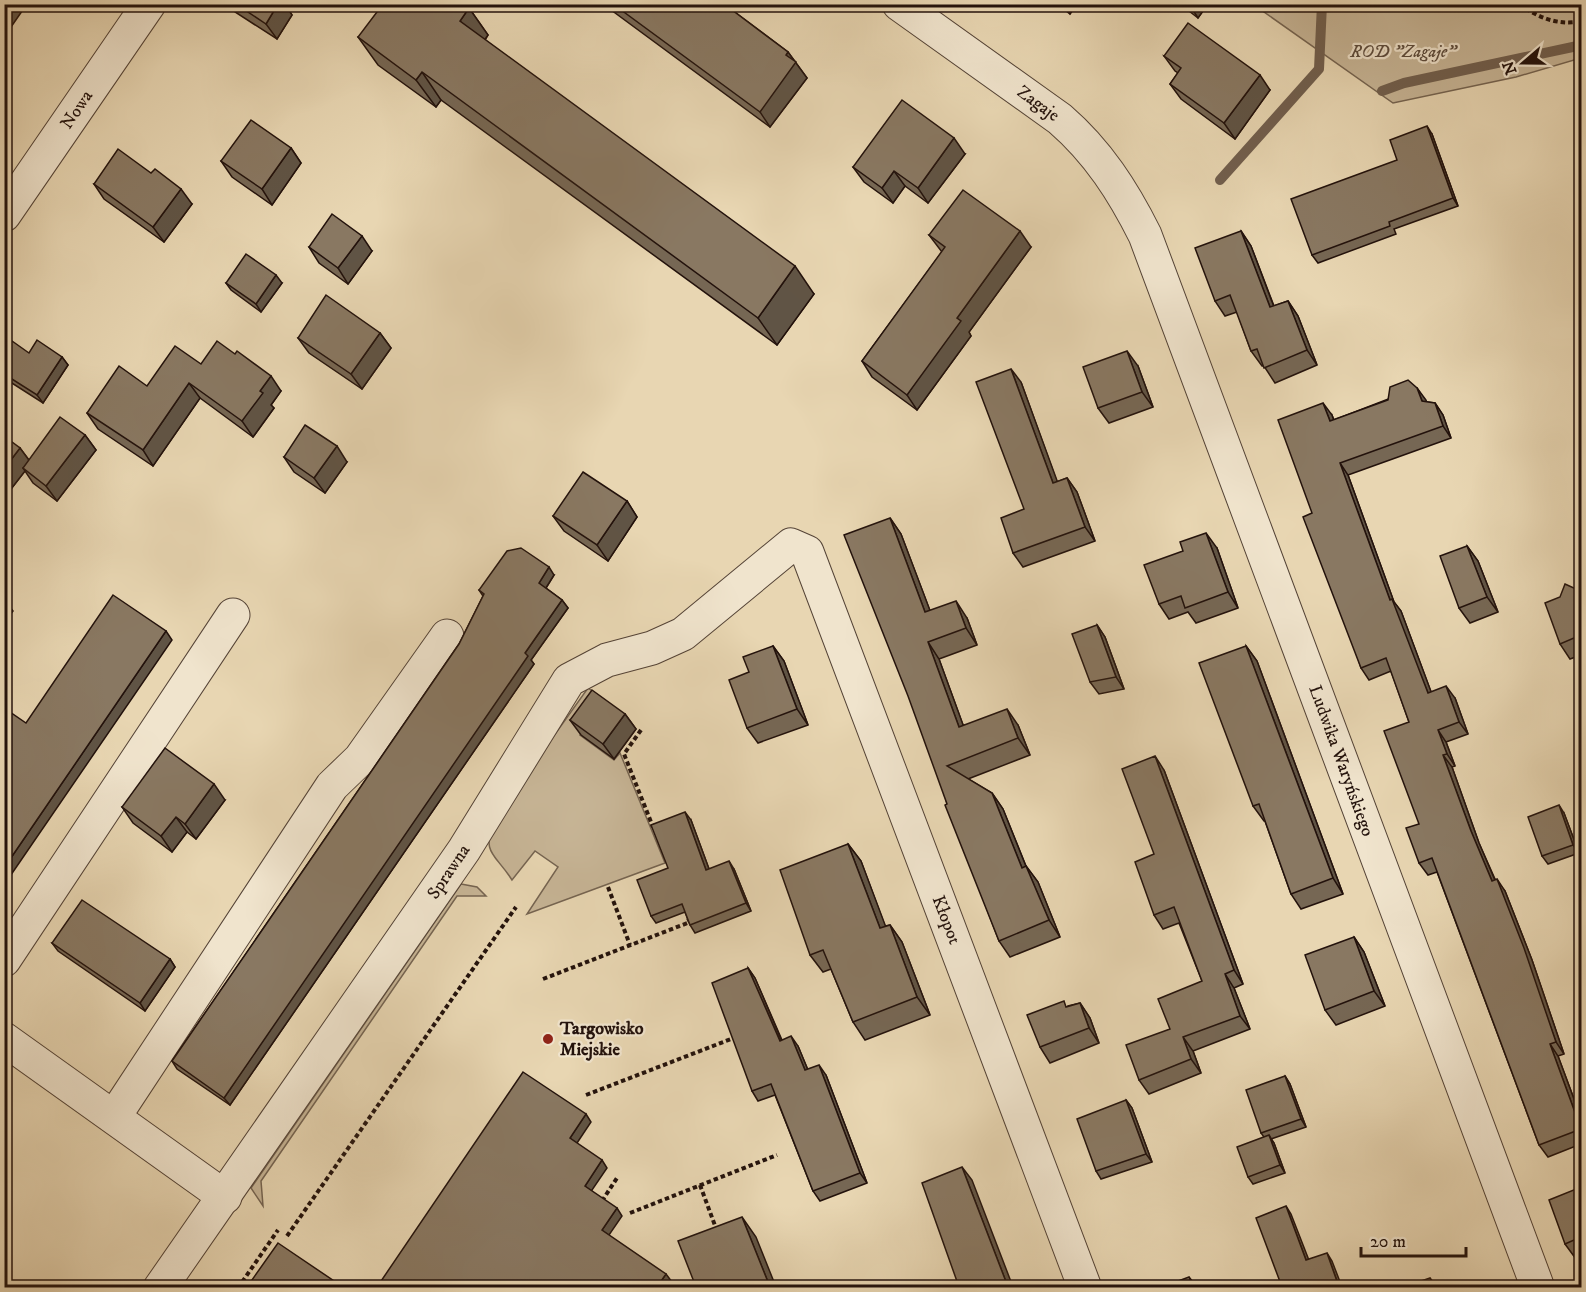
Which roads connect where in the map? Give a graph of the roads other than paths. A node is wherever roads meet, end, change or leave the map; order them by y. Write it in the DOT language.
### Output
graph roads {
  1 [pos="149,4"];
  2 [pos="898,4"];
  3 [pos="4,215"];
  4 [pos="1145,235"];
  5 [pos="807,552"];
  6 [pos="233,615"];
  7 [pos="447,636"];
  8 [pos="4,960"];
  9 [pos="4,1039"];
  10 [pos="114,1117"];
  11 [pos="225,1197"];
  12 [pos="160,1287"];
  13 [pos="1085,1287"];
  14 [pos="1538,1287"];
  1 -- 3 [label="street, Nowa"];
  2 -- 4 [label="street, Zagaje"];
  4 -- 14 [label="street, Ludwika Waryńskiego"];
  5 -- 11 [label="street, Sprawna"];
  5 -- 13 [label="street, Kłopot"];
  6 -- 8 [label="street"];
  7 -- 10 [label="street"];
  9 -- 10 [label="street"];
  10 -- 11 [label="street"];
  11 -- 12 [label="street, Sprawna"];
}
